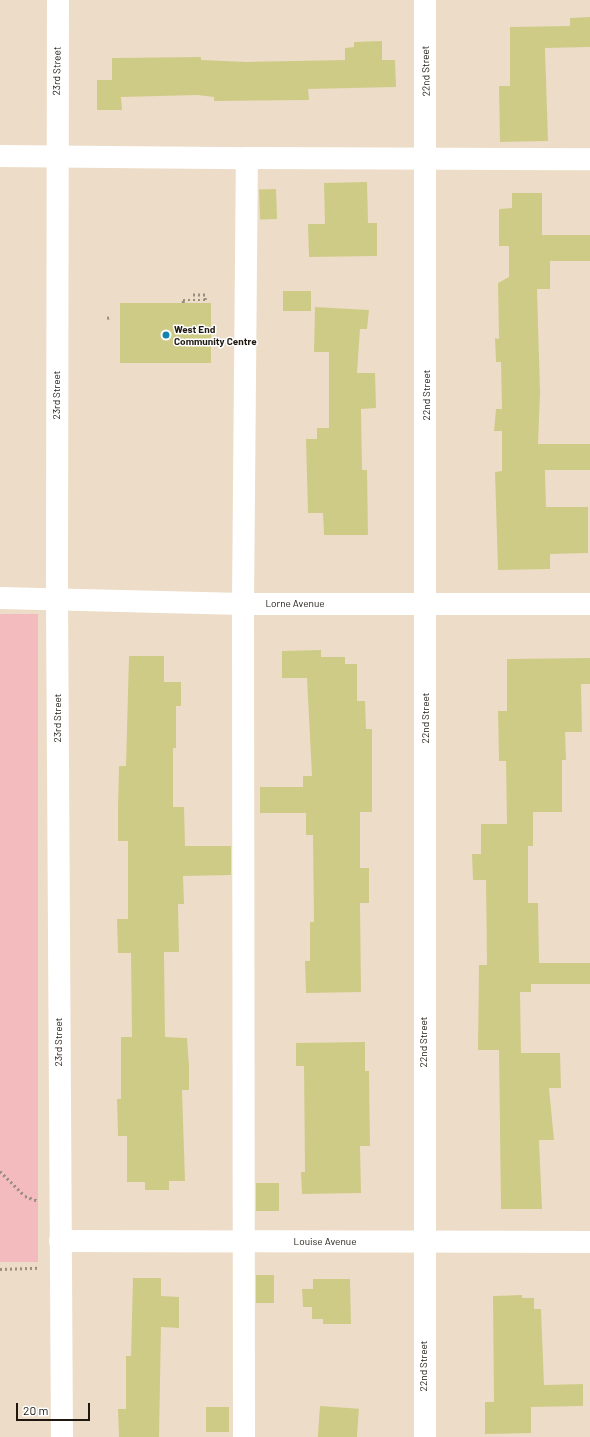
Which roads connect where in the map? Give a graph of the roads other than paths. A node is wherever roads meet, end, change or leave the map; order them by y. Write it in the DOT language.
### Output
graph roads {
  1 [pos="58,0"];
  2 [pos="425,0"];
  3 [pos="0,156"];
  4 [pos="56,156"];
  5 [pos="247,158"];
  6 [pos="427,158"];
  7 [pos="590,159"];
  8 [pos="0,598"];
  9 [pos="57,598"];
  10 [pos="243,604"];
  11 [pos="590,604"];
  12 [pos="426,605"];
  13 [pos="60,1241"];
  14 [pos="244,1241"];
  15 [pos="423,1242"];
  16 [pos="590,1242"];
  17 [pos="62,1437"];
  18 [pos="244,1437"];
  19 [pos="425,1437"];
  1 -- 4 [label="street, 23rd Street"];
  2 -- 6 [label="street, 22nd Street"];
  3 -- 4 [label="street"];
  4 -- 5 [label="street"];
  4 -- 9 [label="street, 23rd Street"];
  5 -- 6 [label="street"];
  5 -- 10 [label="street"];
  6 -- 7 [label="street"];
  6 -- 12 [label="street, 22nd Street"];
  8 -- 9 [label="street, Lorne Avenue"];
  9 -- 10 [label="street, Lorne Avenue"];
  9 -- 13 [label="street, 23rd Street"];
  10 -- 12 [label="street, Lorne Avenue"];
  10 -- 14 [label="street"];
  11 -- 12 [label="street, Lorne Avenue"];
  12 -- 15 [label="street, 22nd Street"];
  13 -- 14 [label="street, Louise Avenue"];
  13 -- 17 [label="street, 23rd Street"];
  14 -- 15 [label="street, Louise Avenue"];
  14 -- 18 [label="street"];
  15 -- 16 [label="street, Louise Avenue"];
  15 -- 19 [label="street, 22nd Street"];
}
